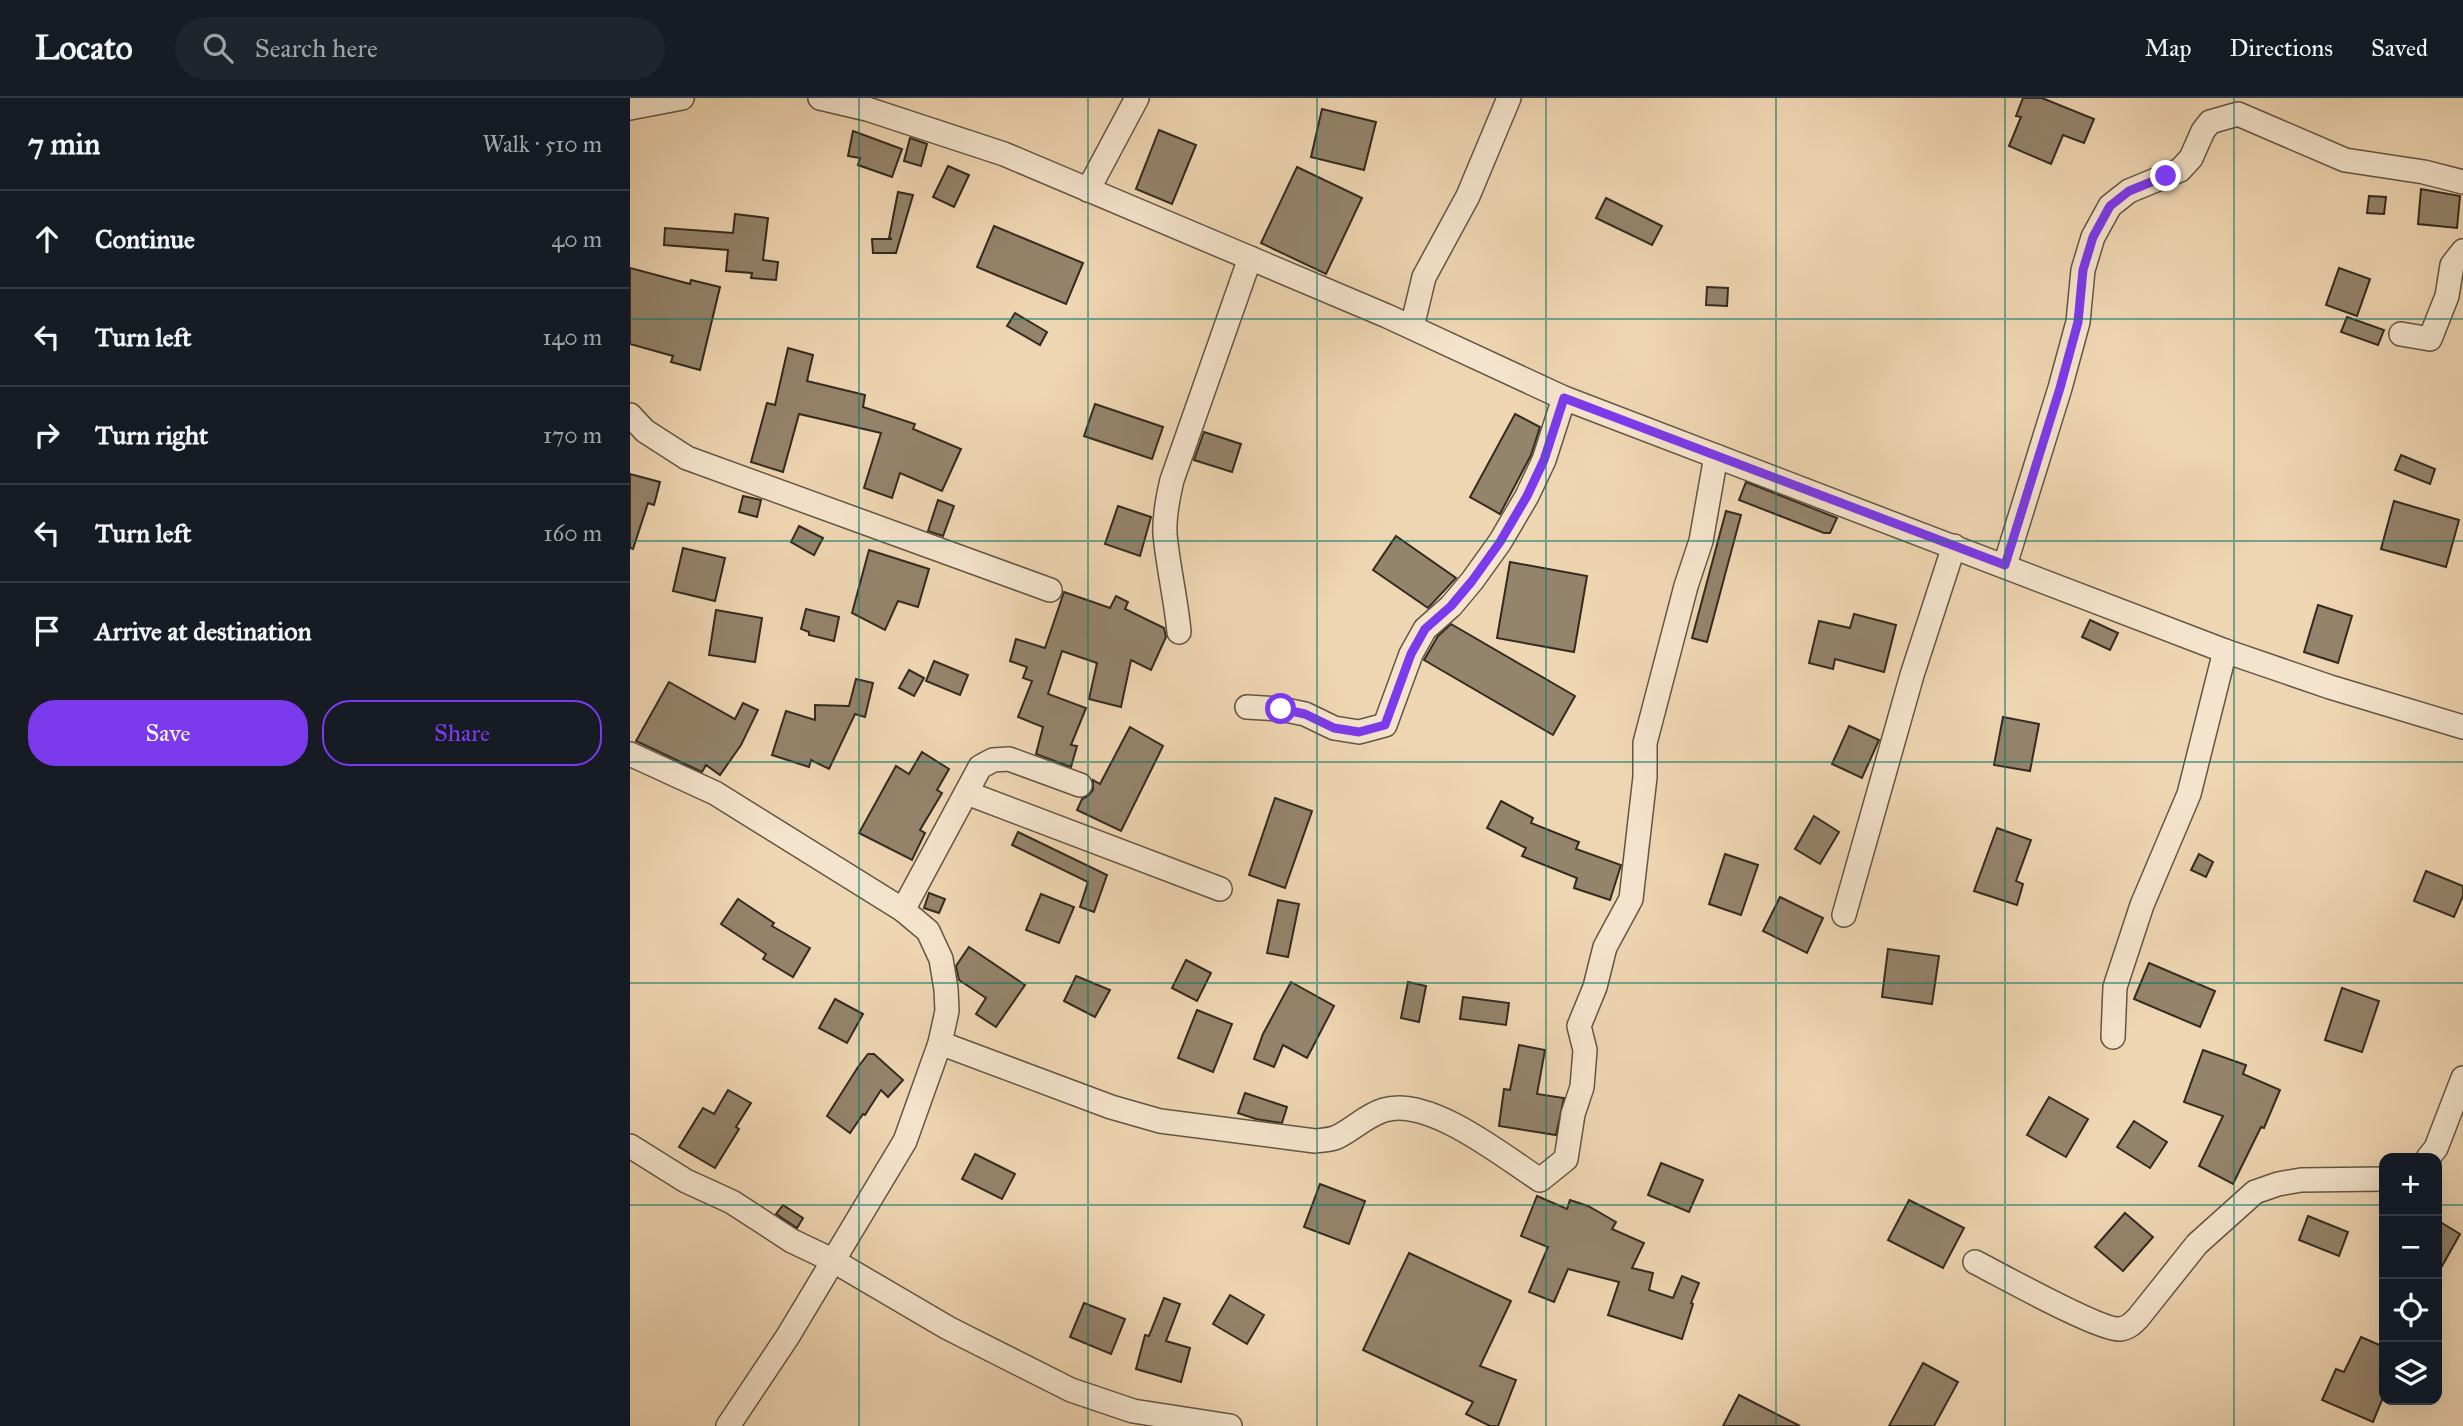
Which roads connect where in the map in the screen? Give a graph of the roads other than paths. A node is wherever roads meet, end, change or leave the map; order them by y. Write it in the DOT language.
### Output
graph roads {
  1 [pos="682,98"];
  2 [pos="820,98"];
  3 [pos="1137,98"];
  4 [pos="1509,98"];
  5 [pos="630,108"];
  6 [pos="2463,182"];
  7 [pos="1088,190"];
  8 [pos="2463,251"];
  9 [pos="1250,258"];
  10 [pos="1412,327"];
  11 [pos="2400,334"];
  12 [pos="1564,398"];
  13 [pos="630,415"];
  14 [pos="1716,456"];
  15 [pos="1954,546"];
  16 [pos="2005,565"];
  17 [pos="1049,590"];
  18 [pos="1179,632"];
  19 [pos="2225,651"];
  20 [pos="1247,706"];
  21 [pos="2463,727"];
  22 [pos="630,754"];
  23 [pos="1080,785"];
  24 [pos="967,793"];
  25 [pos="1220,889"];
  26 [pos="903,910"];
  27 [pos="1844,915"];
  28 [pos="2113,1037"];
  29 [pos="940,1043"];
  30 [pos="2463,1078"];
  31 [pos="630,1146"];
  32 [pos="2432,1153"];
  33 [pos="2379,1179"];
  34 [pos="832,1260"];
  35 [pos="1975,1262"];
  36 [pos="728,1426"];
  37 [pos="1230,1426"];
  1 -- 5 [label="street"];
  2 -- 7 [label="street"];
  3 -- 7 [label="street"];
  4 -- 10 [label="street"];
  6 -- 16 [label="street"];
  7 -- 9 [label="street"];
  8 -- 11 [label="street"];
  9 -- 10 [label="street"];
  9 -- 18 [label="street"];
  10 -- 12 [label="street"];
  12 -- 14 [label="street"];
  12 -- 20 [label="street"];
  13 -- 17 [label="street"];
  14 -- 15 [label="street"];
  14 -- 29 [label="street"];
  15 -- 16 [label="street"];
  15 -- 27 [label="street"];
  16 -- 19 [label="street"];
  19 -- 21 [label="street"];
  19 -- 28 [label="street"];
  22 -- 26 [label="street"];
  23 -- 24 [label="street"];
  24 -- 25 [label="street"];
  24 -- 26 [label="street"];
  26 -- 29 [label="street"];
  29 -- 34 [label="street"];
  30 -- 32 [label="street"];
  31 -- 34 [label="street"];
  33 -- 35 [label="street"];
  34 -- 36 [label="street"];
  34 -- 37 [label="street"];
}
